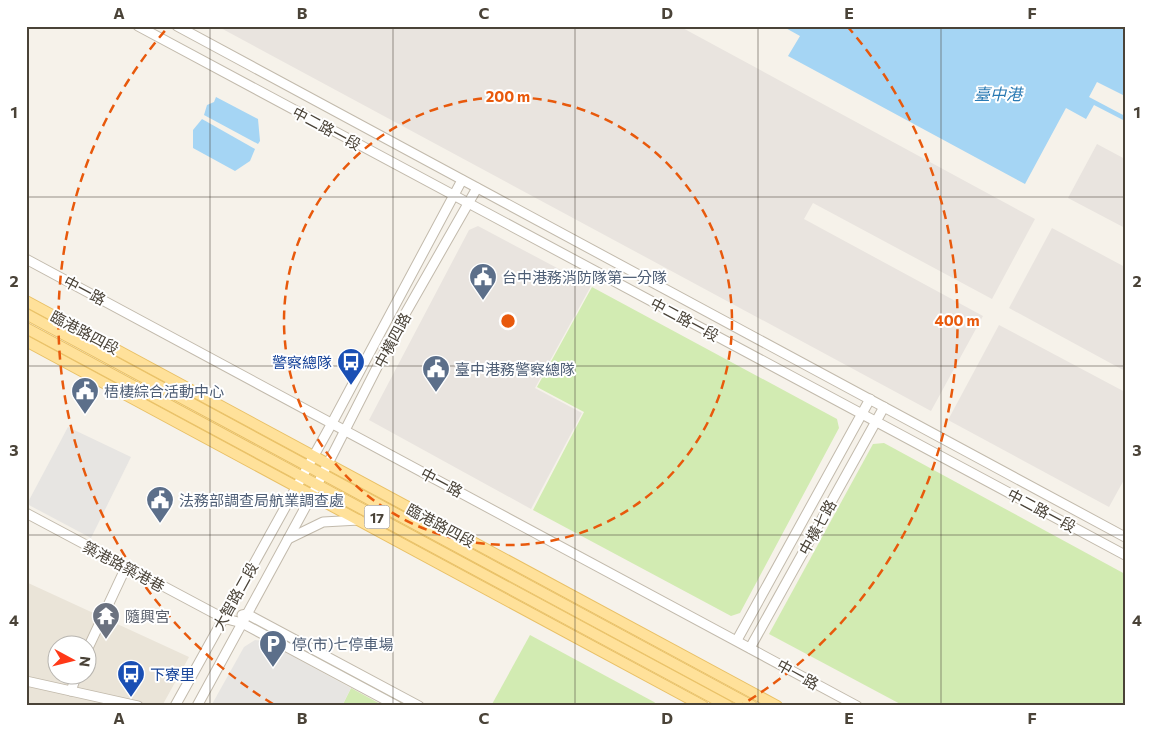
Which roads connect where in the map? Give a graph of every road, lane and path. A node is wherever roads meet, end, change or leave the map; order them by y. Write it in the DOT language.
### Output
graph roads {
  1 [pos="138,26"];
  2 [pos="177,26"];
  3 [pos="462,180"];
  4 [pos="476,188"];
  5 [pos="454,196"];
  6 [pos="468,204"];
  7 [pos="26,258"];
  8 [pos="26,301"];
  9 [pos="26,314"];
  10 [pos="26,328"];
  11 [pos="26,341"];
  12 [pos="870,399"];
  13 [pos="884,407"];
  14 [pos="862,412"];
  15 [pos="876,421"];
  16 [pos="332,423"];
  17 [pos="344,430"];
  18 [pos="312,455"];
  19 [pos="328,464"];
  20 [pos="307,465"];
  21 [pos="323,474"];
  22 [pos="301,476"];
  23 [pos="317,484"];
  24 [pos="295,486"];
  25 [pos="312,495"];
  26 [pos="26,513"];
  27 [pos="359,520"];
  28 [pos="1125,537"];
  29 [pos="288,539"];
  30 [pos="1125,555"];
  31 [pos="126,567"];
  32 [pos="247,614"];
  33 [pos="223,618"];
  34 [pos="242,623"];
  35 [pos="95,634"];
  36 [pos="737,640"];
  37 [pos="750,648"];
  38 [pos="718,674"];
  39 [pos="732,681"];
  40 [pos="26,682"];
  41 [pos="74,684"];
  42 [pos="712,684"];
  43 [pos="71,692"];
  44 [pos="726,692"];
  45 [pos="706,694"];
  46 [pos="722,704"];
  47 [pos="701,705"];
  48 [pos="138,706"];
  49 [pos="175,706"];
  50 [pos="197,706"];
  51 [pos="398,706"];
  52 [pos="419,706"];
  53 [pos="752,706"];
  54 [pos="777,706"];
  55 [pos="857,706"];
  1 -- 5 [label="street, 中二路一段"];
  2 -- 3 [label="street, 中二路一段"];
  3 -- 4 [label="street, 中二路一段"];
  3 -- 5 [label="street, 中橫四路"];
  4 -- 6 [label="street, 中橫四路"];
  4 -- 12 [label="street, 中二路一段"];
  5 -- 6 [label="street, 中二路一段"];
  5 -- 16 [label="street, 中橫四路"];
  6 -- 14 [label="street, 中二路一段"];
  6 -- 17 [label="street, 中橫四路"];
  7 -- 16 [label="street, 中一路"];
  8 -- 18 [label="main road, 臨港路四段 / 17"];
  9 -- 20 [label="main road, 臨港路四段 / 17"];
  10 -- 22 [label="main road, 臨港路四段 / 17"];
  11 -- 24 [label="main road, 17"];
  12 -- 13 [label="street, 中二路一段"];
  12 -- 14 [label="street, 中橫七路"];
  13 -- 15 [label="street, 中橫七路"];
  13 -- 28 [label="street, 中二路一段"];
  14 -- 15 [label="street, 中二路一段"];
  14 -- 36 [label="street, 中橫七路"];
  15 -- 30 [label="street, 中二路一段"];
  15 -- 37 [label="street, 中橫七路"];
  16 -- 17 [label="street, 中一路"];
  16 -- 18 [label="street, 中橫四路"];
  17 -- 19 [label="street, 中橫四路"];
  17 -- 36 [label="street, 中一路"];
  18 -- 19 [label="main road, 臨港路四段 / 17"];
  18 -- 20 [label="street, 中橫四路"];
  19 -- 21 [label="street, 中橫四路"];
  19 -- 38 [label="main road, 臨港路四段 / 17"];
  20 -- 21 [label="main road, 臨港路四段 / 17"];
  20 -- 22 [label="street, 中橫四路"];
  21 -- 23 [label="street, 中橫四路"];
  21 -- 42 [label="main road, 臨港路四段 / 17"];
  22 -- 23 [label="main road, 臨港路四段 / 17"];
  22 -- 24 [label="street, 大智路二段"];
  23 -- 25 [label="street, 中橫四路"];
  23 -- 45 [label="main road, 臨港路四段 / 17"];
  24 -- 25 [label="main road, 17"];
  24 -- 33 [label="street, 大智路二段"];
  25 -- 27 [label="main road, 17"];
  25 -- 29 [label="street, 大智路二段"];
  26 -- 31 [label="street, 築港路築港巷"];
  27 -- 29 [label="street"];
  27 -- 47 [label="main road, 17"];
  29 -- 32 [label="street, 大智路二段"];
  31 -- 33 [label="street, 築港路築港巷"];
  31 -- 35 [label="street"];
  32 -- 33 [label="street"];
  32 -- 34 [label="street, 大智路二段"];
  32 -- 52 [label="street"];
  33 -- 34 [label="street, 築港路築港巷"];
  33 -- 49 [label="street, 大智路二段"];
  34 -- 50 [label="street, 大智路二段"];
  34 -- 51 [label="street, 築港路築港巷"];
  36 -- 37 [label="street, 中一路"];
  37 -- 55 [label="street, 中一路"];
  38 -- 39 [label="main road, 臨港路四段 / 17"];
  38 -- 42 [label="street"];
  39 -- 44 [label="street"];
  39 -- 54 [label="main road, 臨港路四段 / 17"];
  40 -- 43 [label="street"];
  41 -- 43 [label="street"];
  42 -- 44 [label="main road, 臨港路四段 / 17"];
  42 -- 45 [label="street"];
  43 -- 48 [label="street"];
  44 -- 46 [label="street"];
  44 -- 53 [label="main road, 臨港路四段 / 17"];
  45 -- 46 [label="main road, 臨港路四段 / 17"];
  45 -- 47 [label="street"];
}
